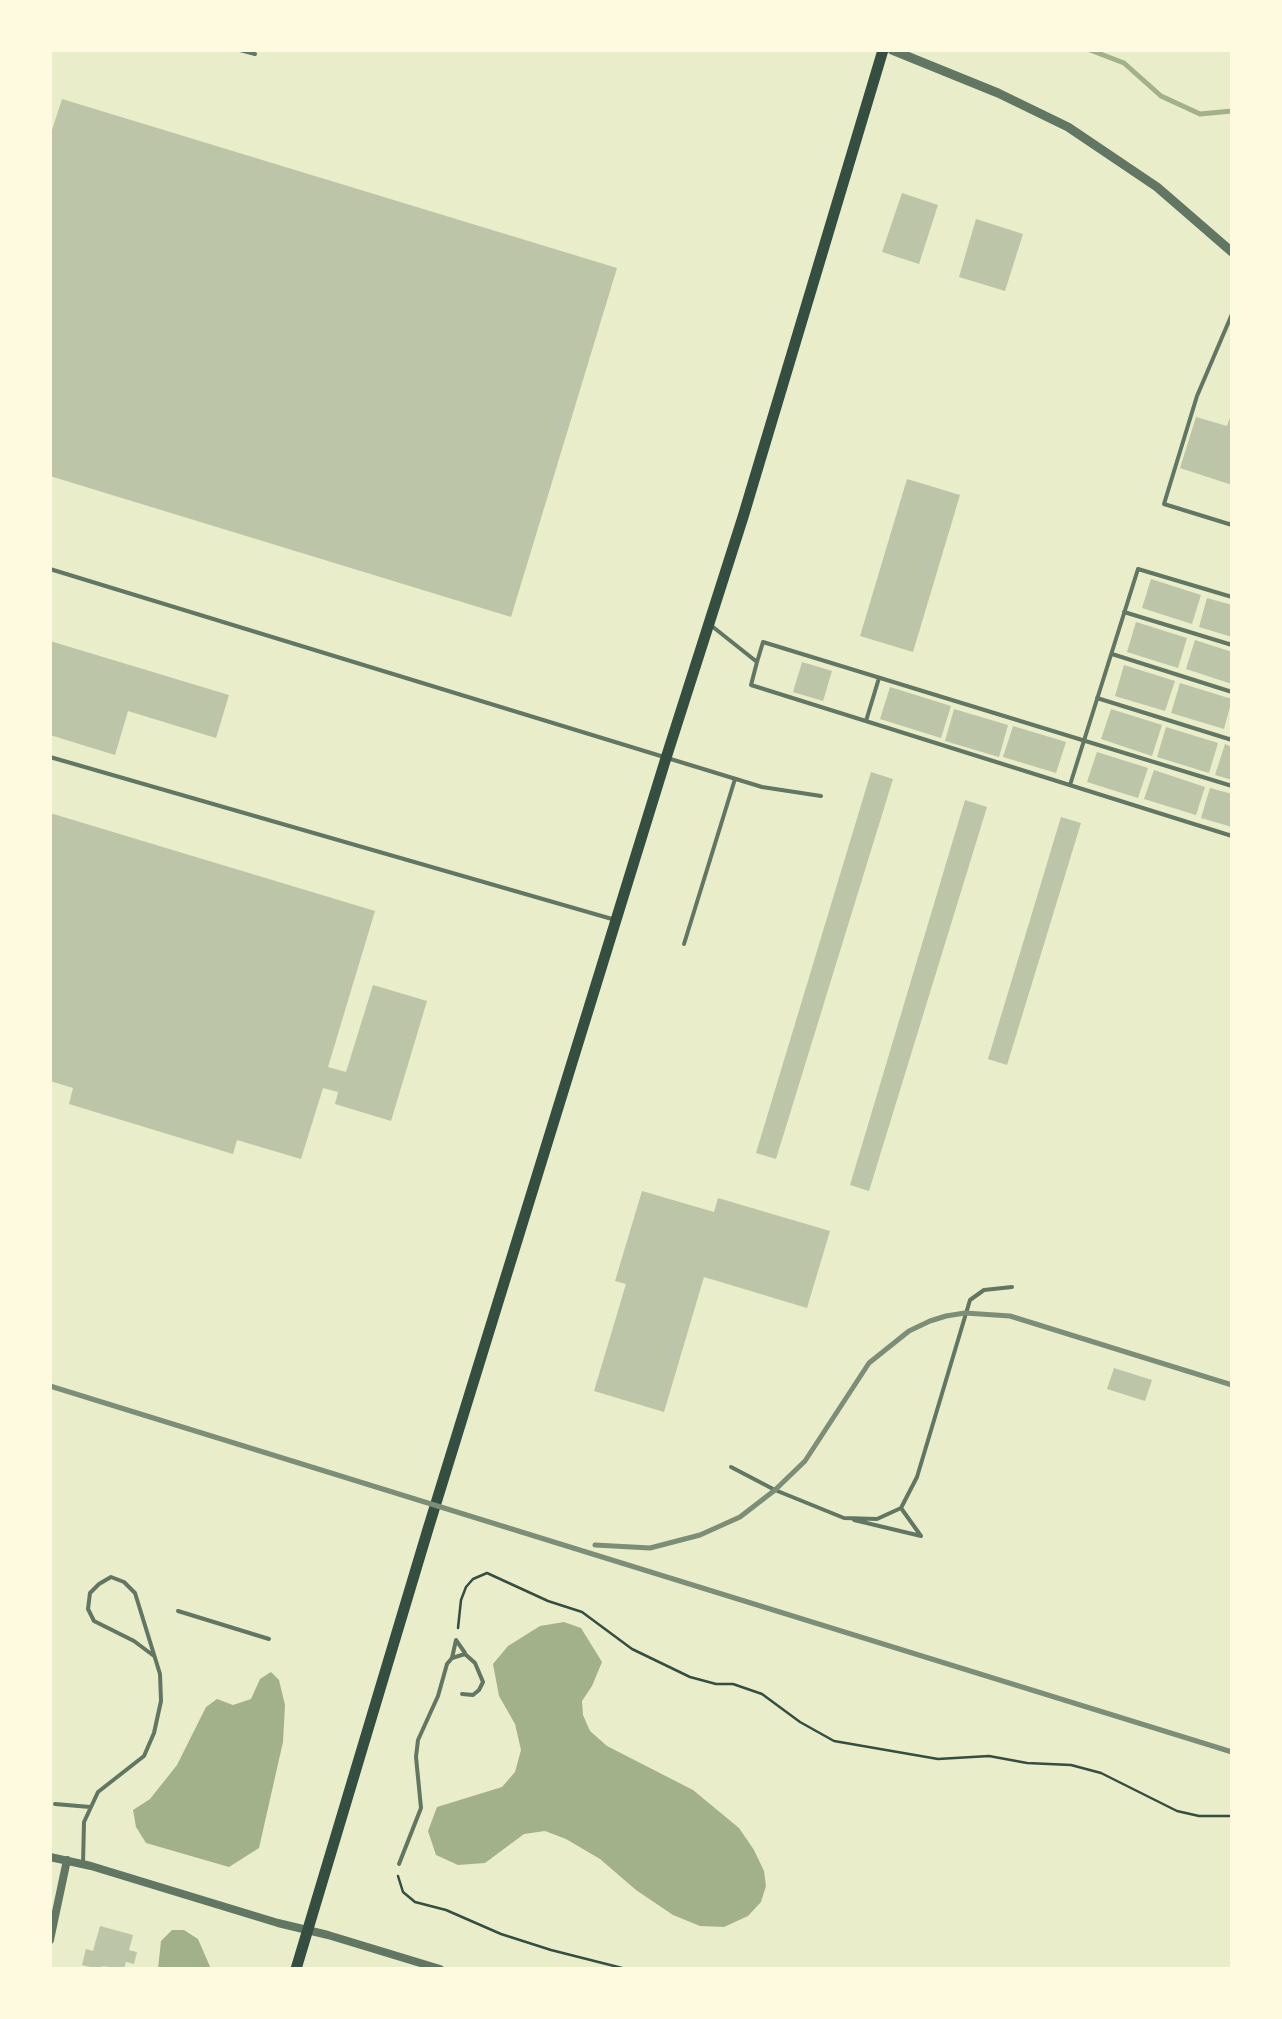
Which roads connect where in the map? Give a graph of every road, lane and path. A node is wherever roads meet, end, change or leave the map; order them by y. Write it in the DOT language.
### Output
graph roads {
  1 [pos="240,50"];
  2 [pos="882,50"];
  3 [pos="892,50"];
  4 [pos="255,54"];
  5 [pos="1232,252"];
  6 [pos="1232,314"];
  7 [pos="1232,525"];
  8 [pos="50,569"];
  9 [pos="1232,596"];
  10 [pos="1124,612"];
  11 [pos="709,624"];
  12 [pos="1232,645"];
  13 [pos="1111,654"];
  14 [pos="757,662"];
  15 [pos="879,678"];
  16 [pos="1232,692"];
  17 [pos="1097,698"];
  18 [pos="866,721"];
  19 [pos="1084,740"];
  20 [pos="1232,740"];
  21 [pos="50,757"];
  22 [pos="666,758"];
  23 [pos="735,779"];
  24 [pos="1070,786"];
  25 [pos="1232,786"];
  26 [pos="821,796"];
  27 [pos="1232,836"];
  28 [pos="616,920"];
  29 [pos="684,944"];
  30 [pos="1012,1287"];
  31 [pos="730,1467"];
  32 [pos="901,1508"];
  33 [pos="844,1518"];
  34 [pos="178,1610"];
  35 [pos="269,1639"];
  36 [pos="456,1640"];
  37 [pos="465,1654"];
  38 [pos="154,1656"];
  39 [pos="452,1658"];
  40 [pos="462,1694"];
  41 [pos="55,1804"];
  42 [pos="91,1808"];
  43 [pos="1232,1816"];
  44 [pos="50,1856"];
  45 [pos="67,1860"];
  46 [pos="83,1864"];
  47 [pos="399,1864"];
  48 [pos="308,1930"];
  49 [pos="50,1940"];
  50 [pos="296,1969"];
  51 [pos="440,1969"];
  52 [pos="626,1969"];
  1 -- 4 [label="lane"];
  2 -- 11 [label="main road"];
  3 -- 5 [label="street"];
  6 -- 7 [label="lane"];
  8 -- 22 [label="lane"];
  9 -- 10 [label="lane"];
  10 -- 12 [label="lane"];
  10 -- 13 [label="lane"];
  11 -- 14 [label="lane"];
  11 -- 22 [label="main road"];
  13 -- 16 [label="lane"];
  13 -- 17 [label="lane"];
  14 -- 15 [label="lane"];
  14 -- 18 [label="lane"];
  15 -- 18 [label="lane"];
  15 -- 19 [label="lane"];
  17 -- 19 [label="lane"];
  17 -- 20 [label="lane"];
  18 -- 24 [label="lane"];
  19 -- 24 [label="lane"];
  19 -- 25 [label="lane"];
  21 -- 28 [label="lane"];
  22 -- 23 [label="lane"];
  22 -- 28 [label="main road"];
  23 -- 26 [label="lane"];
  23 -- 29 [label="lane"];
  24 -- 27 [label="lane"];
  28 -- 48 [label="main road"];
  30 -- 32 [label="lane"];
  31 -- 33 [label="lane"];
  32 -- 33 [label="lane"];
  32 -- 33 [label="lane"];
  34 -- 35 [label="lane"];
  36 -- 37 [label="lane"];
  36 -- 39 [label="lane"];
  36 -- 43 [label="path"];
  37 -- 39 [label="lane"];
  37 -- 40 [label="lane"];
  38 -- 38 [label="lane"];
  38 -- 42 [label="lane"];
  39 -- 47 [label="lane"];
  41 -- 42 [label="lane"];
  42 -- 46 [label="lane"];
  44 -- 45 [label="street"];
  45 -- 46 [label="street"];
  45 -- 49 [label="street"];
  46 -- 48 [label="street"];
  47 -- 52 [label="path"];
  48 -- 50 [label="main road"];
  48 -- 51 [label="street"];
}
